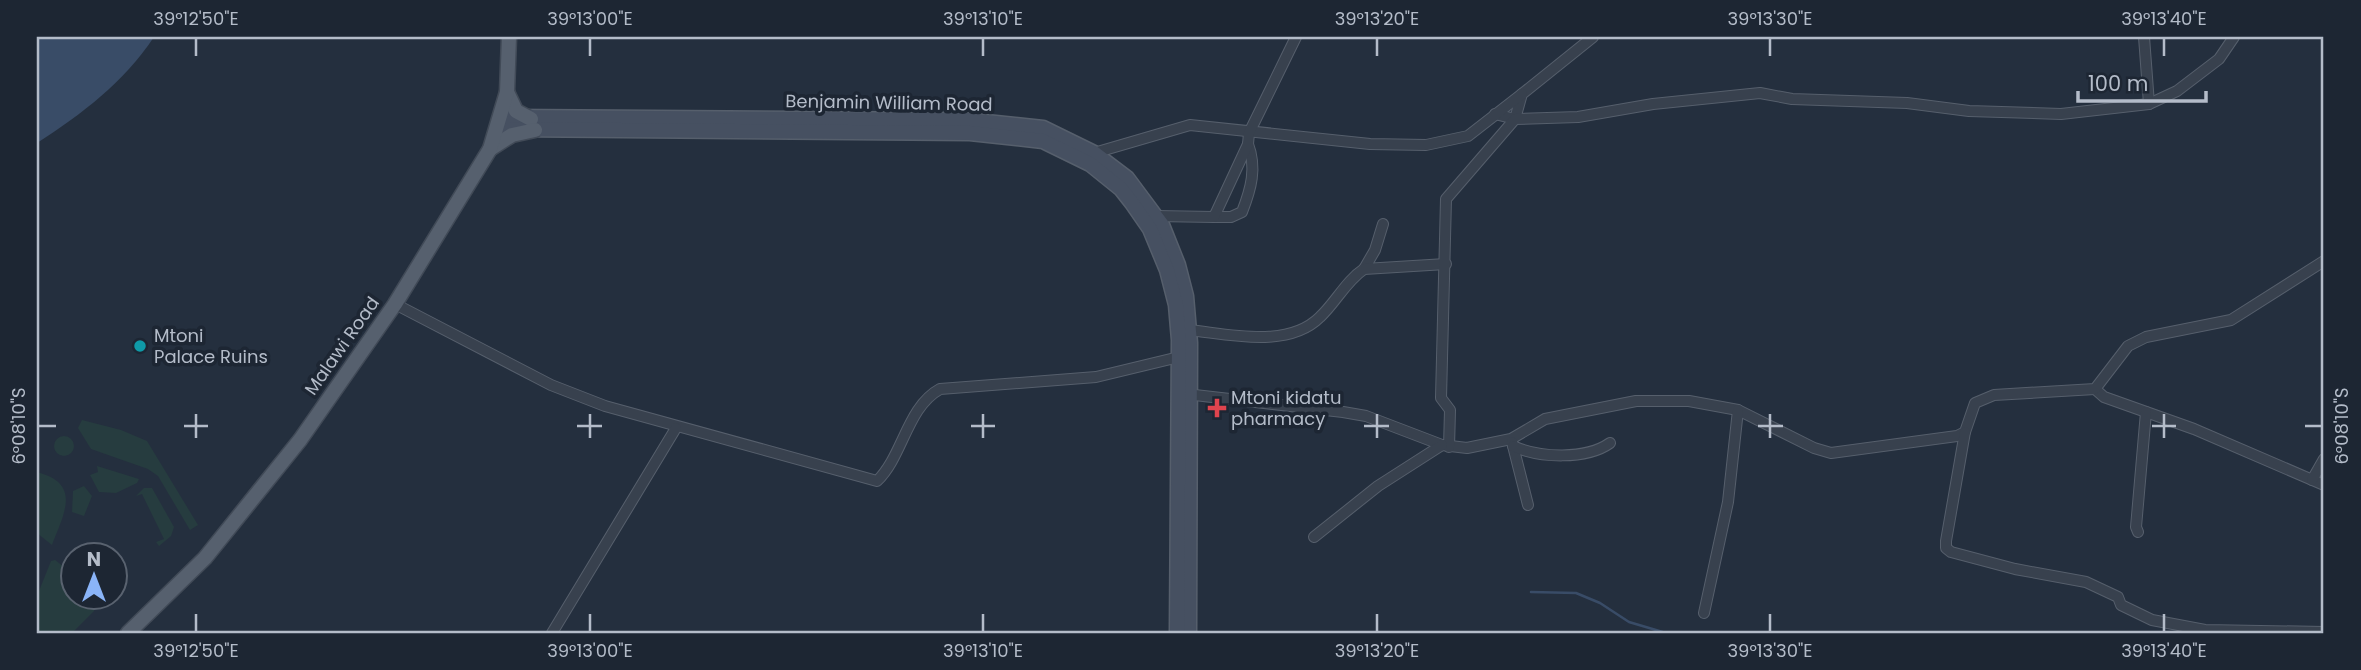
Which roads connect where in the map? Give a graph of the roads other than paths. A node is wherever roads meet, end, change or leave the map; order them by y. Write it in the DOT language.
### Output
graph roads {
  1 [pos="509,37"];
  2 [pos="1296,37"];
  3 [pos="1593,37"];
  4 [pos="2144,37"];
  5 [pos="2234,37"];
  6 [pos="507,92"];
  7 [pos="1522,94"];
  8 [pos="2150,104"];
  9 [pos="1506,105"];
  10 [pos="1494,114"];
  11 [pos="1517,115"];
  12 [pos="499,123"];
  13 [pos="533,125"];
  14 [pos="1249,132"];
  15 [pos="1248,144"];
  16 [pos="490,149"];
  17 [pos="1094,153"];
  18 [pos="1214,217"];
  19 [pos="1150,219"];
  20 [pos="1383,224"];
  21 [pos="2324,261"];
  22 [pos="1446,264"];
  23 [pos="1364,269"];
  24 [pos="395,304"];
  25 [pos="1189,330"];
  26 [pos="1179,357"];
  27 [pos="2095,390"];
  28 [pos="1184,394"];
  29 [pos="1738,410"];
  30 [pos="2146,412"];
  31 [pos="676,428"];
  32 [pos="1965,432"];
  33 [pos="1512,442"];
  34 [pos="1610,443"];
  35 [pos="1445,446"];
  36 [pos="2324,459"];
  37 [pos="2312,480"];
  38 [pos="2324,485"];
  39 [pos="1528,505"];
  40 [pos="2138,532"];
  41 [pos="1314,537"];
  42 [pos="1704,612"];
  43 [pos="2324,632"];
  44 [pos="128,633"];
  45 [pos="552,633"];
  46 [pos="1177,633"];
  47 [pos="1189,633"];
  1 -- 6 [label="main road, Malawi Road"];
  2 -- 14 [label="street"];
  3 -- 7 [label="street"];
  4 -- 8 [label="street"];
  5 -- 8 [label="street"];
  6 -- 12 [label="main road, Malawi Road"];
  6 -- 13 [label="main road"];
  7 -- 9 [label="street"];
  7 -- 11 [label="street"];
  8 -- 11 [label="street"];
  9 -- 10 [label="street"];
  9 -- 11 [label="street"];
  10 -- 11 [label="street"];
  10 -- 14 [label="street"];
  11 -- 22 [label="street"];
  12 -- 13 [label="main road, Benjamin William Road"];
  12 -- 16 [label="main road, Malawi Road"];
  13 -- 16 [label="main road"];
  13 -- 17 [label="main road, Benjamin William Road"];
  13 -- 19 [label="main road, Benjamin William Road"];
  14 -- 15 [label="street"];
  14 -- 17 [label="street"];
  15 -- 18 [label="street"];
  15 -- 18 [label="street"];
  16 -- 24 [label="main road, Malawi Road"];
  17 -- 19 [label="main road, Benjamin William Road"];
  18 -- 19 [label="street"];
  19 -- 25 [label="main road, Benjamin William Road"];
  19 -- 26 [label="main road, Benjamin William Road"];
  20 -- 23 [label="street"];
  21 -- 27 [label="street"];
  22 -- 23 [label="street"];
  22 -- 35 [label="street"];
  23 -- 25 [label="street"];
  24 -- 31 [label="street"];
  24 -- 44 [label="main road, Malawi Road"];
  25 -- 28 [label="main road, Benjamin William Road"];
  26 -- 28 [label="main road, Benjamin William Road"];
  26 -- 31 [label="street"];
  27 -- 30 [label="street"];
  27 -- 32 [label="street"];
  28 -- 35 [label="street"];
  28 -- 46 [label="main road, Benjamin William Road"];
  28 -- 47 [label="main road, Benjamin William Road"];
  29 -- 32 [label="street"];
  29 -- 33 [label="street"];
  29 -- 42 [label="street"];
  30 -- 37 [label="street"];
  30 -- 40 [label="street"];
  31 -- 45 [label="street"];
  32 -- 43 [label="street"];
  33 -- 34 [label="street"];
  33 -- 35 [label="street"];
  33 -- 39 [label="street"];
  35 -- 41 [label="street"];
  36 -- 37 [label="street"];
  37 -- 38 [label="street"];
}
